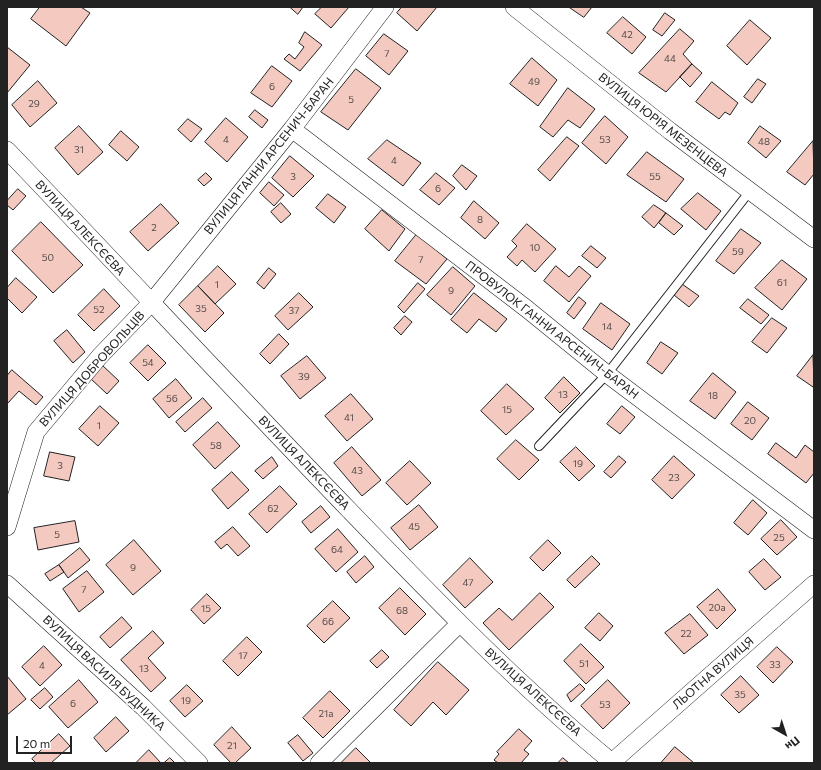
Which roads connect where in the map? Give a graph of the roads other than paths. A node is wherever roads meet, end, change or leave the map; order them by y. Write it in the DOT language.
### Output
graph roads {
  1 [pos="385,7"];
  2 [pos="514,7"];
  3 [pos="292,129"];
  4 [pos="7,150"];
  5 [pos="750,191"];
  6 [pos="814,239"];
  7 [pos="151,303"];
  8 [pos="607,374"];
  9 [pos="539,446"];
  10 [pos="7,527"];
  11 [pos="814,530"];
  12 [pos="7,584"];
  13 [pos="814,584"];
  14 [pos="459,624"];
  15 [pos="199,763"];
  16 [pos="319,763"];
  17 [pos="612,763"];
  1 -- 3 [label="street, ВУЛИЦЯ ГАННИ АРСЕНИЧ-БАРАН"];
  2 -- 5 [label="street, ВУЛИЦЯ ЮРІЯ МЕЗЕНЦЕВА"];
  3 -- 7 [label="street, ВУЛИЦЯ ГАННИ АРСЕНИЧ-БАРАН"];
  3 -- 8 [label="street, ПРОВУЛОК ГАННИ АРСЕНИЧ-БАРАН"];
  4 -- 7 [label="street, ВУЛИЦЯ АЛЕКСЄЄВА"];
  5 -- 6 [label="street, ВУЛИЦЯ ЮРІЯ МЕЗЕНЦЕВА"];
  5 -- 8 [label="lane"];
  7 -- 10 [label="street, ВУЛИЦЯ ДОБРОВОЛЬЦІВ"];
  7 -- 14 [label="street, ВУЛИЦЯ АЛЕКСЄЄВА"];
  8 -- 9 [label="lane"];
  8 -- 11 [label="street, ПРОВУЛОК ГАННИ АРСЕНИЧ-БАРАН"];
  12 -- 15 [label="street, ВУЛИЦЯ ВАСИЛЯ БУДНИКА"];
  13 -- 17 [label="street, ЛЬОТНА ВУЛИЦЯ"];
  14 -- 16 [label="street"];
  14 -- 17 [label="street, ВУЛИЦЯ АЛЕКСЄЄВА"];
}
